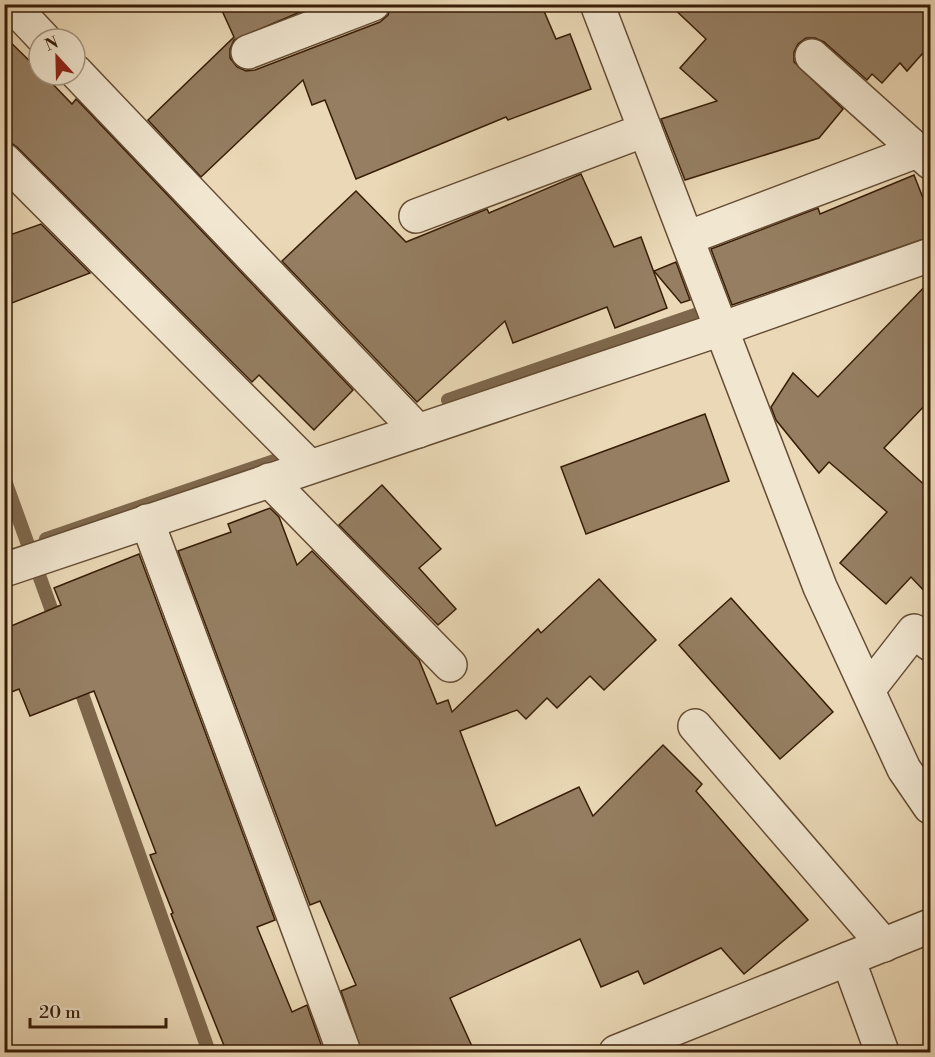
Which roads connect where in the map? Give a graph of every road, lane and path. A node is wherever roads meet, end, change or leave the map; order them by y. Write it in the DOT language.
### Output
graph roads {
  1 [pos="11,4"];
  2 [pos="373,4"];
  3 [pos="597,4"];
  4 [pos="33,27"];
  5 [pos="248,52"];
  6 [pos="812,56"];
  7 [pos="87,84"];
  8 [pos="645,130"];
  9 [pos="924,157"];
  10 [pos="4,160"];
  11 [pos="416,216"];
  12 [pos="687,238"];
  13 [pos="930,255"];
  14 [pos="721,329"];
  15 [pos="418,430"];
  16 [pos="309,466"];
  17 [pos="269,480"];
  18 [pos="147,521"];
  19 [pos="24,563"];
  20 [pos="930,644"];
  21 [pos="450,665"];
  22 [pos="868,690"];
  23 [pos="695,726"];
  24 [pos="930,807"];
  25 [pos="930,926"];
  26 [pos="884,945"];
  27 [pos="848,959"];
  28 [pos="344,1053"];
  29 [pos="616,1053"];
  30 [pos="882,1053"];
  1 -- 4 [label="street"];
  2 -- 5 [label="street"];
  3 -- 8 [label="street"];
  6 -- 9 [label="street"];
  7 -- 15 [label="street"];
  8 -- 11 [label="street"];
  8 -- 12 [label="street"];
  9 -- 12 [label="street"];
  10 -- 16 [label="street"];
  12 -- 14 [label="street"];
  13 -- 14 [label="street"];
  14 -- 15 [label="street"];
  14 -- 22 [label="street"];
  15 -- 16 [label="street"];
  16 -- 17 [label="street"];
  17 -- 18 [label="street"];
  17 -- 21 [label="street"];
  18 -- 19 [label="street"];
  18 -- 28 [label="street"];
  20 -- 22 [label="street"];
  22 -- 24 [label="street"];
  23 -- 26 [label="street"];
  25 -- 26 [label="street"];
  26 -- 27 [label="street"];
  27 -- 29 [label="street"];
  27 -- 30 [label="street"];
}
